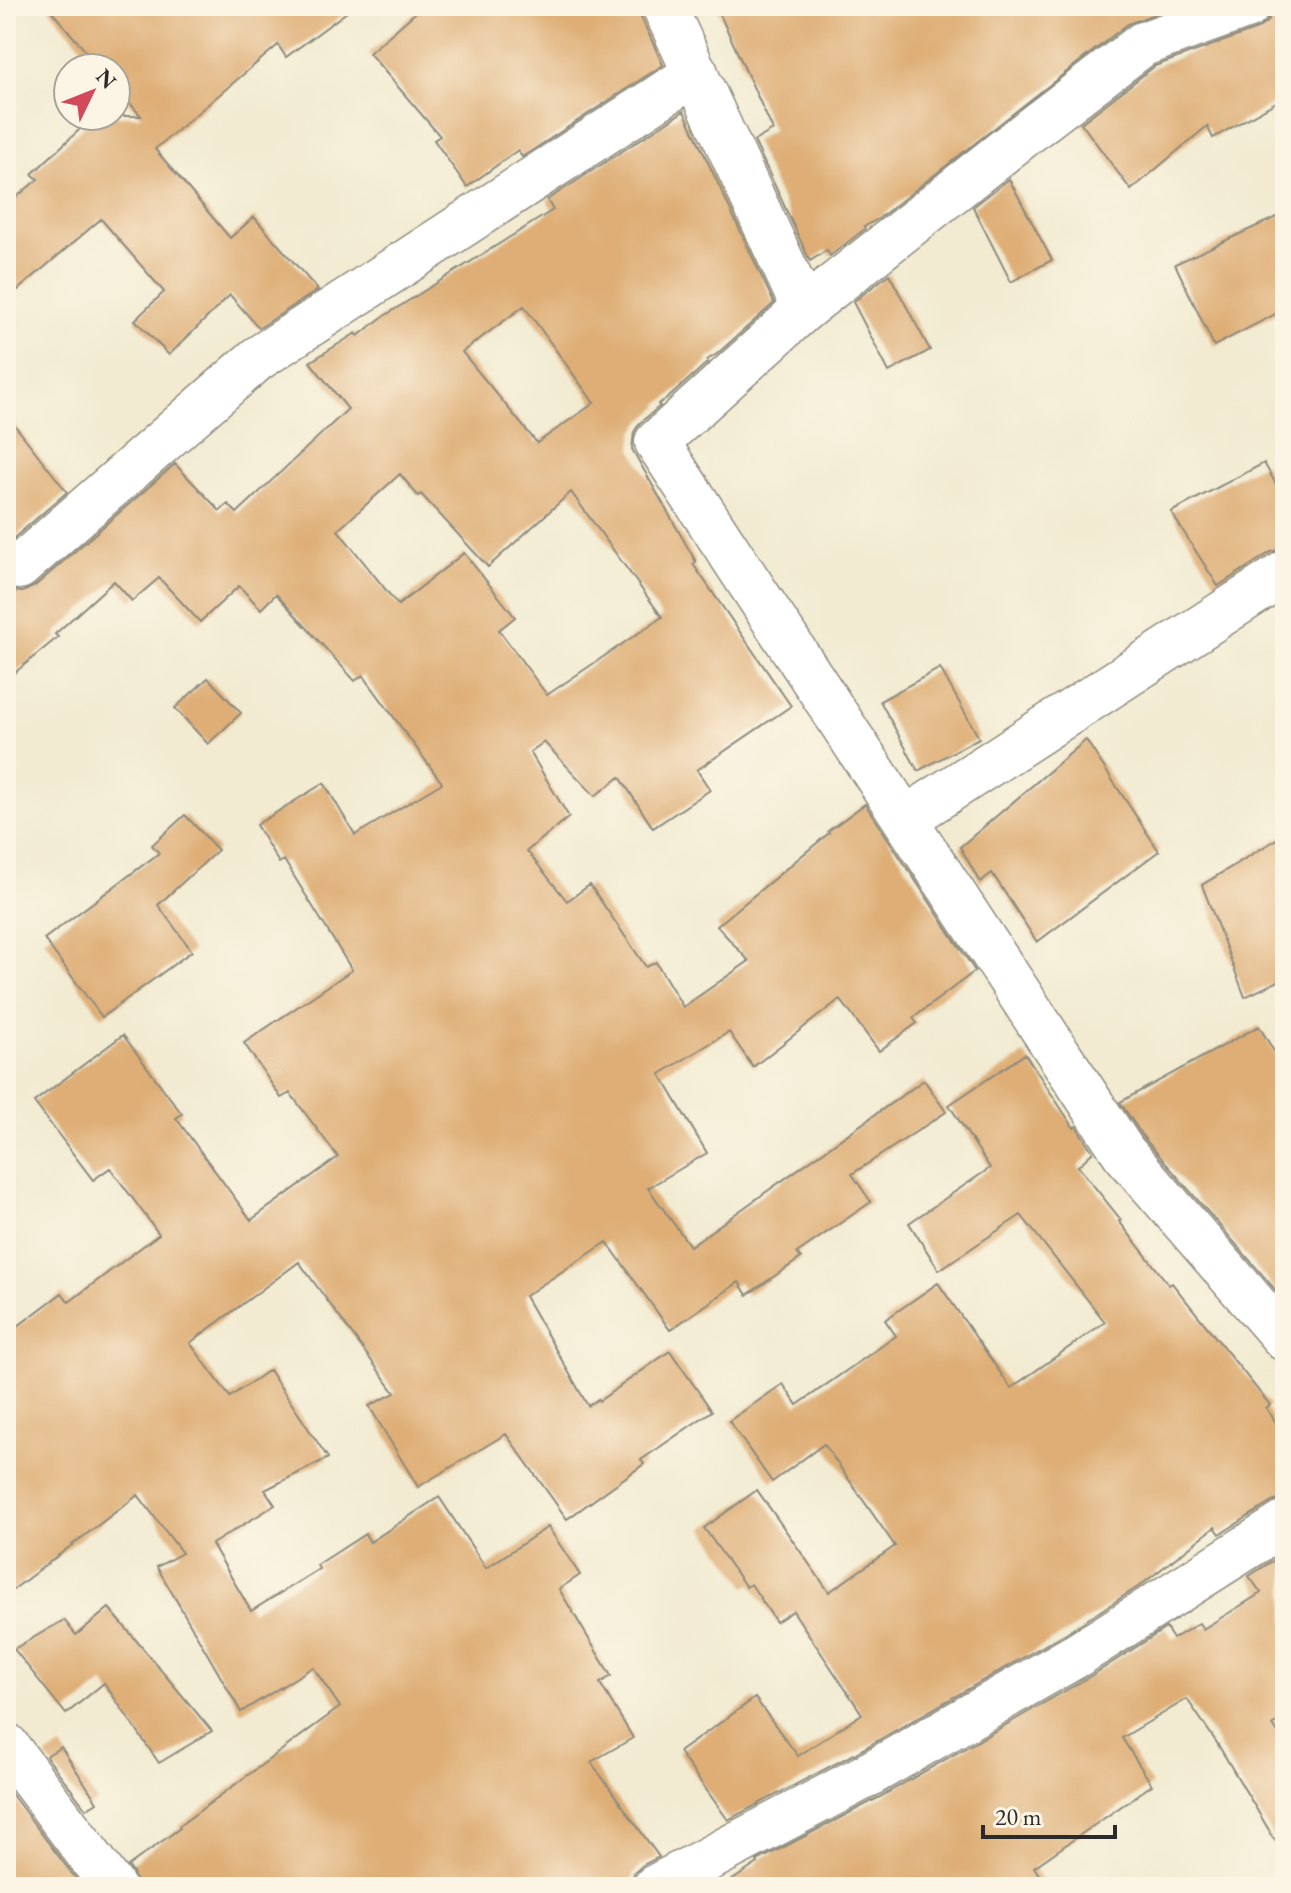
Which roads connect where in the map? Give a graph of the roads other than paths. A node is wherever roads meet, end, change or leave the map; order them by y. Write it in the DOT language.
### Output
graph roads {
  1 [pos="664,6"];
  2 [pos="1248,6"];
  3 [pos="696,73"];
  4 [pos="804,309"];
  5 [pos="19,567"];
  6 [pos="1285,573"];
  7 [pos="905,819"];
  8 [pos="1285,1339"];
  9 [pos="1285,1523"];
  10 [pos="6,1745"];
  11 [pos="113,1887"];
  12 [pos="655,1887"];
  1 -- 3 [label="street"];
  2 -- 4 [label="street"];
  3 -- 4 [label="street"];
  3 -- 5 [label="street"];
  4 -- 7 [label="street"];
  6 -- 7 [label="street"];
  7 -- 8 [label="street"];
  9 -- 12 [label="street"];
  10 -- 11 [label="street"];
}
